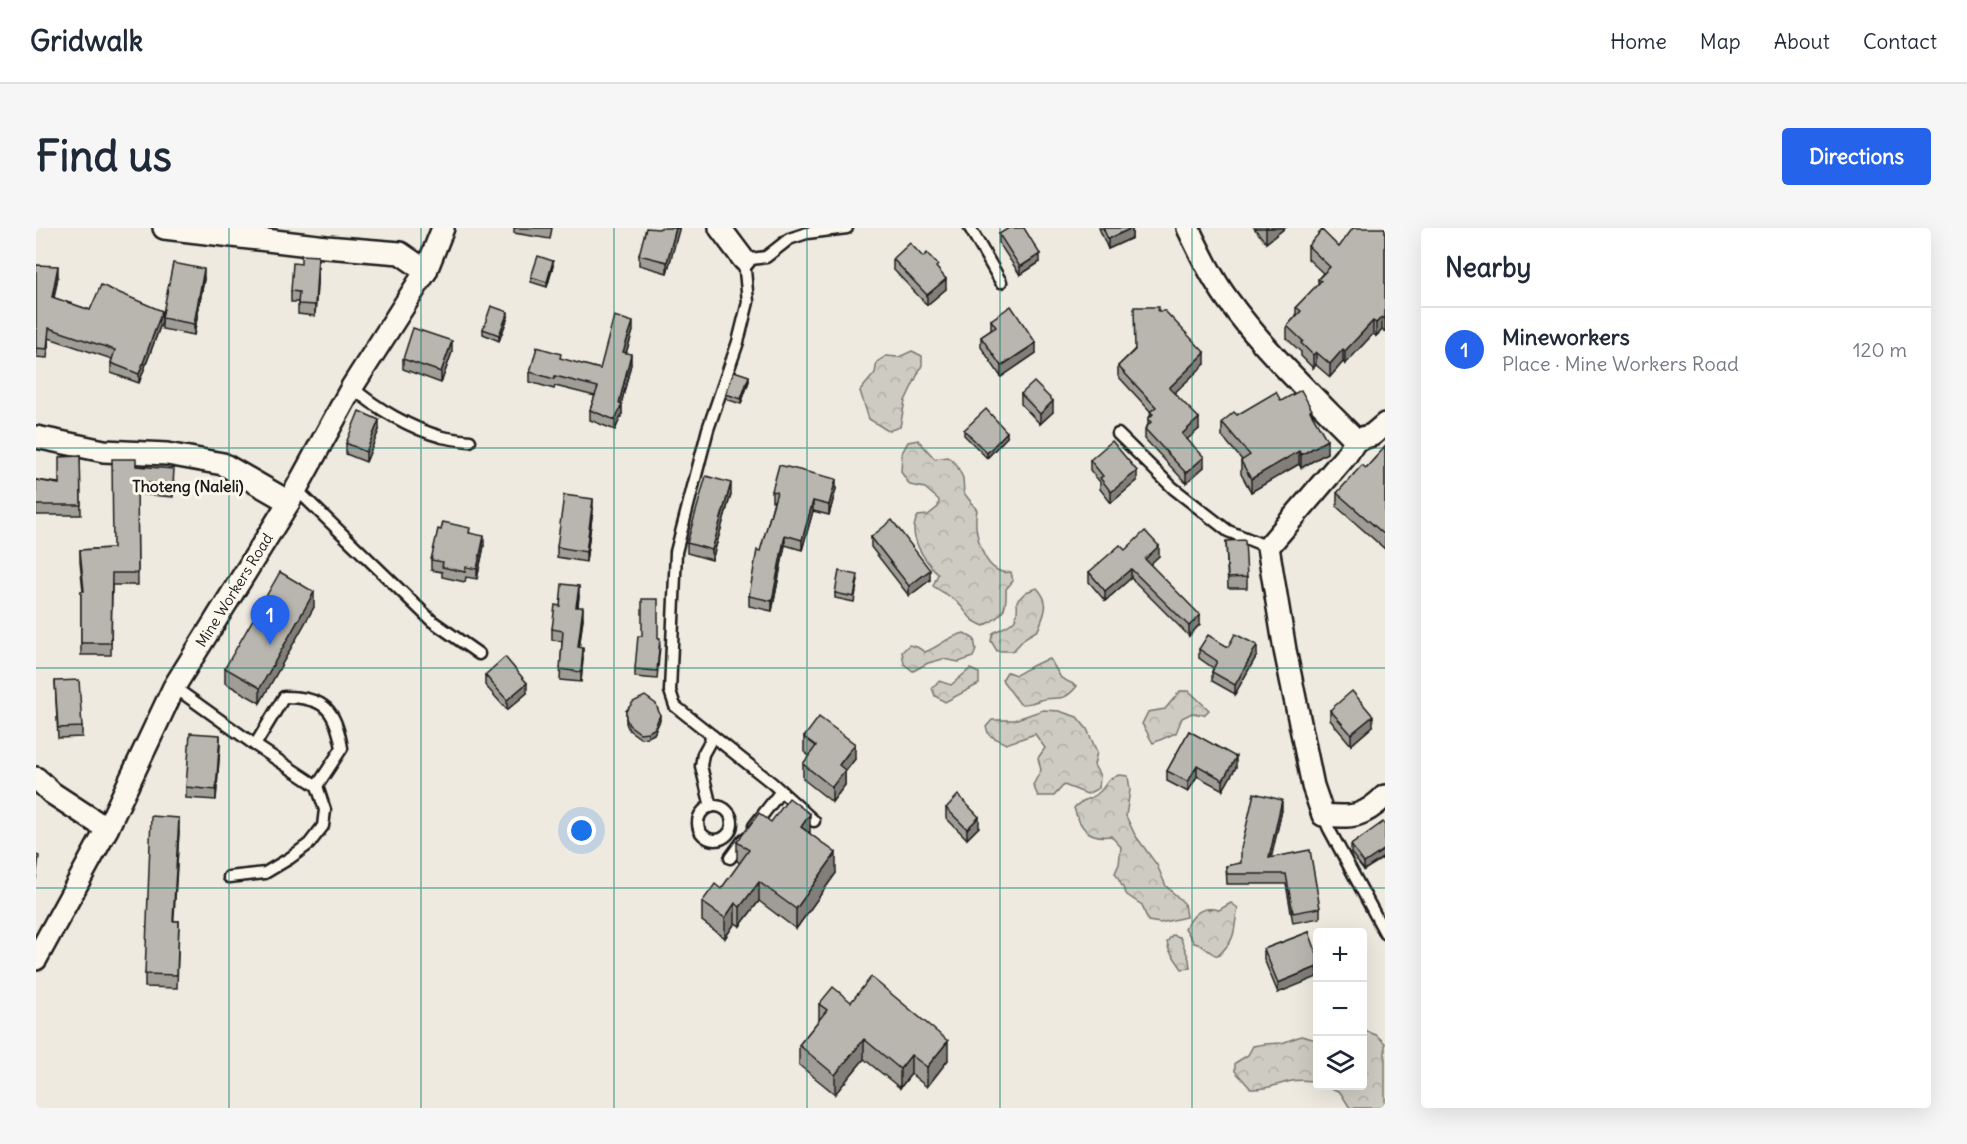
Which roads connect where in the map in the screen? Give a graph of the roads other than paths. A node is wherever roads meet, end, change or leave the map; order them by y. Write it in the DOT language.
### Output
graph roads {
  1 [pos="164,228"];
  2 [pos="443,228"];
  3 [pos="720,228"];
  4 [pos="847,228"];
  5 [pos="970,228"];
  6 [pos="1188,228"];
  7 [pos="744,260"];
  8 [pos="426,271"];
  9 [pos="1001,282"];
  10 [pos="352,387"];
  11 [pos="1385,424"];
  12 [pos="1118,434"];
  13 [pos="36,437"];
  14 [pos="1356,440"];
  15 [pos="470,441"];
  16 [pos="292,496"];
  17 [pos="1268,547"];
  18 [pos="479,654"];
  19 [pos="174,687"];
  20 [pos="713,736"];
  21 [pos="255,745"];
  22 [pos="36,778"];
  23 [pos="317,786"];
  24 [pos="781,791"];
  25 [pos="1385,796"];
  26 [pos="711,807"];
  27 [pos="1323,815"];
  28 [pos="814,821"];
  29 [pos="107,829"];
  30 [pos="726,836"];
  31 [pos="739,846"];
  32 [pos="730,858"];
  33 [pos="229,876"];
  34 [pos="1385,933"];
  35 [pos="36,959"];
  1 -- 8 [label="street"];
  2 -- 8 [label="street, Mine Workers Road"];
  3 -- 7 [label="street"];
  4 -- 7 [label="lane"];
  5 -- 9 [label="lane"];
  6 -- 14 [label="street"];
  7 -- 20 [label="lane"];
  8 -- 10 [label="street, Mine Workers Road"];
  10 -- 15 [label="lane"];
  10 -- 16 [label="street, Mine Workers Road"];
  11 -- 14 [label="street"];
  12 -- 17 [label="lane"];
  13 -- 16 [label="street"];
  14 -- 17 [label="street"];
  16 -- 18 [label="lane"];
  16 -- 19 [label="street, Mine Workers Road"];
  17 -- 27 [label="street"];
  19 -- 21 [label="lane"];
  19 -- 29 [label="street, Mine Workers Road"];
  20 -- 24 [label="lane"];
  20 -- 26 [label="lane"];
  21 -- 23 [label="lane"];
  21 -- 23 [label="lane"];
  22 -- 29 [label="street"];
  23 -- 33 [label="lane"];
  24 -- 28 [label="lane"];
  24 -- 31 [label="lane"];
  25 -- 27 [label="street"];
  26 -- 30 [label="lane"];
  26 -- 30 [label="lane"];
  27 -- 34 [label="lane"];
  29 -- 35 [label="street, Mine Workers Road"];
  30 -- 31 [label="lane"];
  31 -- 32 [label="lane"];
}
